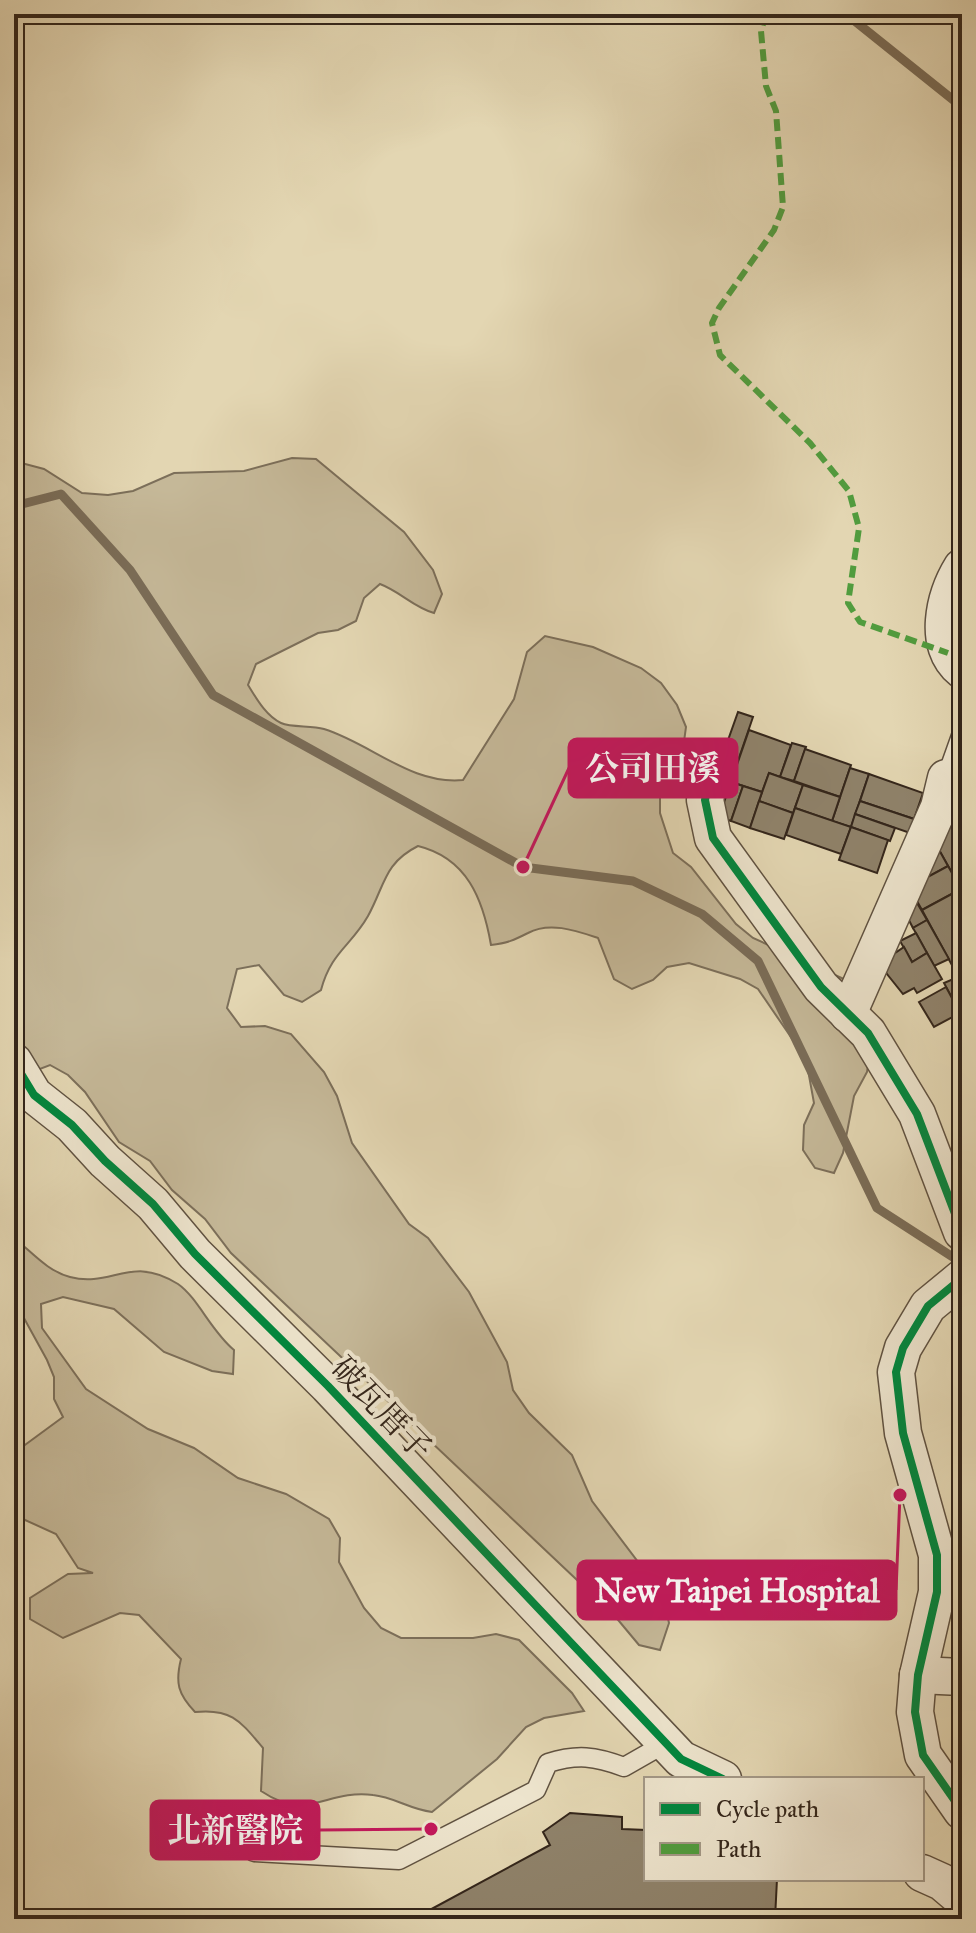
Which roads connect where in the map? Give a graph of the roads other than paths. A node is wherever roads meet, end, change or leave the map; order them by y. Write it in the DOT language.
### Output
graph roads {
  1 [pos="962,567"];
  2 [pos="962,670"];
  3 [pos="962,733"];
  4 [pos="712,764"];
  5 [pos="946,778"];
  6 [pos="848,1014"];
  7 [pos="14,1062"];
  8 [pos="962,1232"];
  9 [pos="962,1278"];
  10 [pos="918,1675"];
  11 [pos="962,1677"];
  12 [pos="666,1743"];
  13 [pos="719,1777"];
  14 [pos="962,1811"];
  15 [pos="254,1852"];
  16 [pos="924,1874"];
  17 [pos="962,1899"];
  1 -- 2 [label="street"];
  3 -- 5 [label="lane"];
  4 -- 6 [label="street"];
  5 -- 6 [label="street"];
  6 -- 8 [label="street"];
  7 -- 12 [label="street, 破瓦厝子"];
  9 -- 10 [label="street"];
  10 -- 11 [label="street"];
  10 -- 14 [label="street"];
  12 -- 13 [label="street, 破瓦厝子"];
  12 -- 15 [label="lane"];
  16 -- 17 [label="street"];
}
